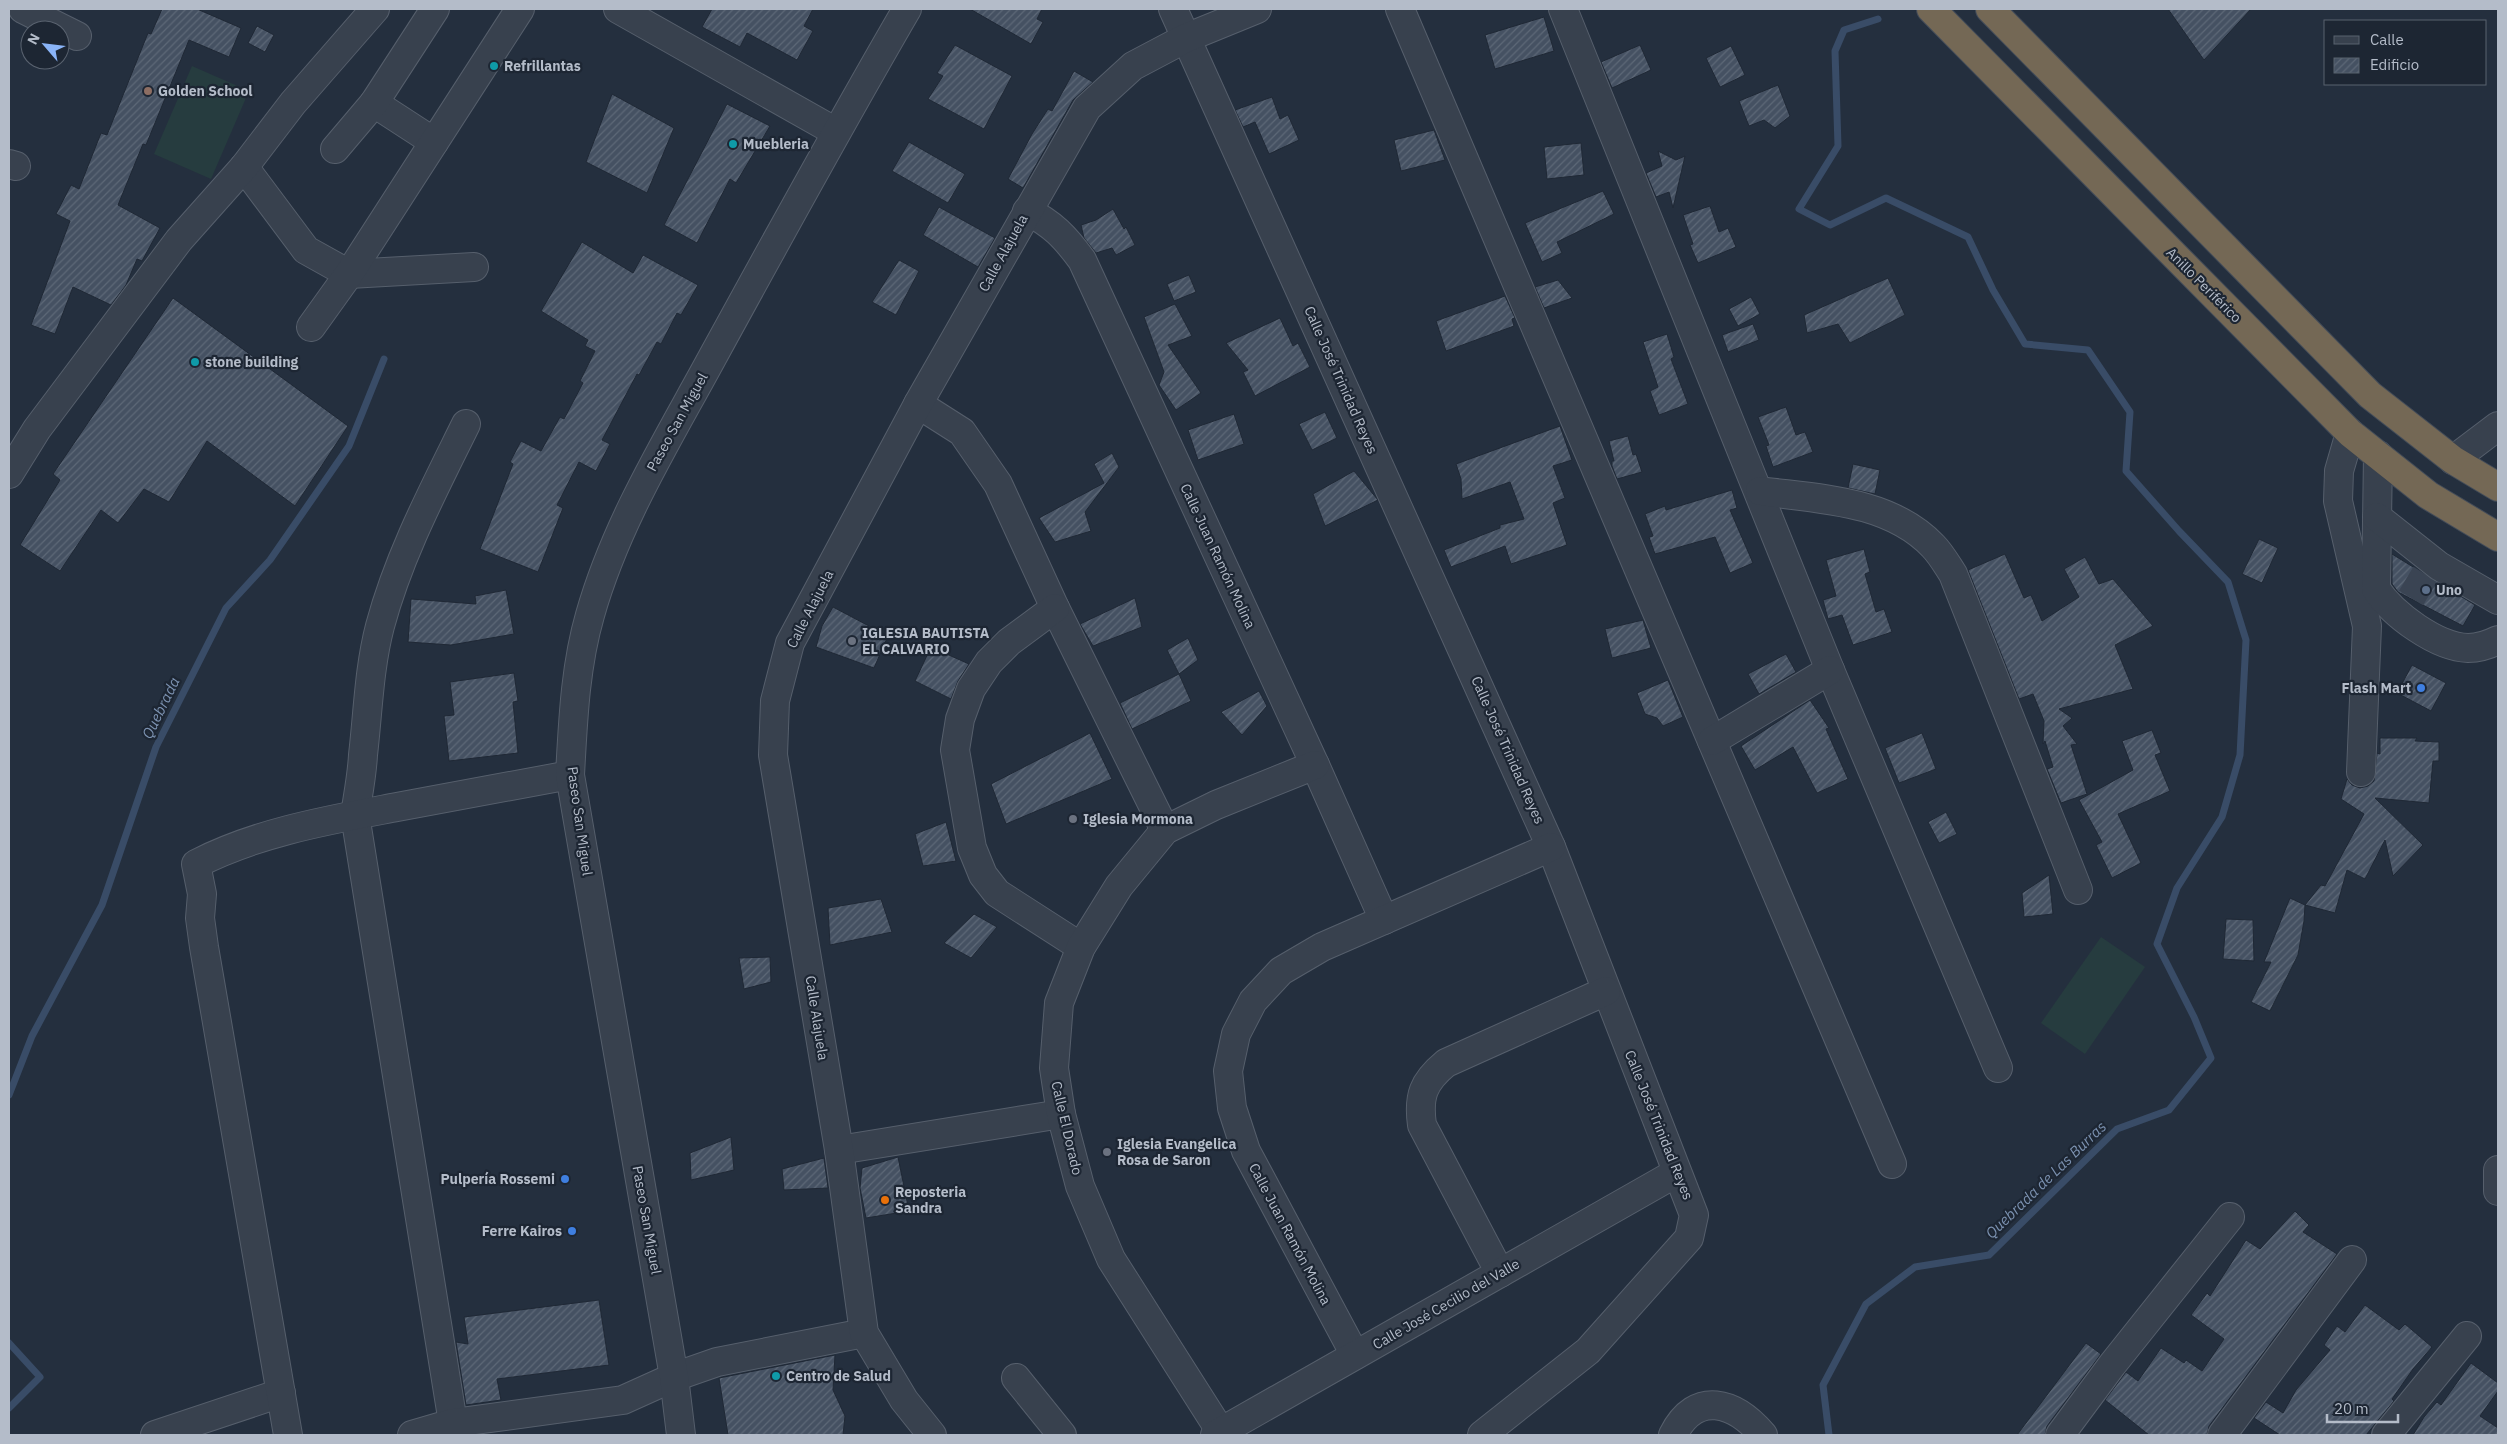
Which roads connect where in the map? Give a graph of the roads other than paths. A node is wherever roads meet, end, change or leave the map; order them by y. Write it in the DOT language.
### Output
graph roads {
  1 [pos="22,9"];
  2 [pos="375,9"];
  3 [pos="435,9"];
  4 [pos="520,9"];
  5 [pos="618,9"];
  6 [pos="907,9"];
  7 [pos="1173,9"];
  8 [pos="1257,9"];
  9 [pos="1400,9"];
  10 [pos="1563,9"];
  11 [pos="1931,9"];
  12 [pos="1990,9"];
  13 [pos="77,36"];
  14 [pos="1186,38"];
  15 [pos="374,103"];
  16 [pos="836,132"];
  17 [pos="434,142"];
  18 [pos="335,149"];
  19 [pos="244,167"];
  20 [pos="1027,211"];
  21 [pos="474,267"];
  22 [pos="349,274"];
  23 [pos="311,327"];
  24 [pos="918,404"];
  25 [pos="466,424"];
  26 [pos="2498,426"];
  27 [pos="2350,433"];
  28 [pos="2378,455"];
  29 [pos="2452,460"];
  30 [pos="9,474"];
  31 [pos="2498,488"];
  32 [pos="1760,491"];
  33 [pos="2377,517"];
  34 [pos="2498,537"];
  35 [pos="2498,600"];
  36 [pos="1055,608"];
  37 [pos="2498,640"];
  38 [pos="1830,670"];
  39 [pos="1712,741"];
  40 [pos="1315,765"];
  41 [pos="2361,772"];
  42 [pos="570,775"];
  43 [pos="355,815"];
  44 [pos="1165,830"];
  45 [pos="1551,847"];
  46 [pos="2078,890"];
  47 [pos="1384,920"];
  48 [pos="1081,947"];
  49 [pos="1606,991"];
  50 [pos="1998,1068"];
  51 [pos="1061,1114"];
  52 [pos="839,1150"];
  53 [pos="1892,1164"];
  54 [pos="2498,1170"];
  55 [pos="1676,1173"];
  56 [pos="2498,1191"];
  57 [pos="2230,1217"];
  58 [pos="2352,1260"];
  59 [pos="1500,1273"];
  60 [pos="864,1333"];
  61 [pos="2467,1336"];
  62 [pos="1355,1355"];
  63 [pos="674,1377"];
  64 [pos="1016,1378"];
  65 [pos="281,1393"];
  66 [pos="453,1423"];
  67 [pos="1218,1434"];
  68 [pos="155,1435"];
  69 [pos="288,1435"];
  70 [pos="412,1435"];
  71 [pos="681,1435"];
  72 [pos="932,1435"];
  73 [pos="1062,1435"];
  74 [pos="1481,1435"];
  75 [pos="1673,1435"];
  76 [pos="1763,1435"];
  77 [pos="2060,1435"];
  78 [pos="2222,1435"];
  79 [pos="2386,1435"];
  1 -- 13 [label="street"];
  2 -- 19 [label="street"];
  3 -- 15 [label="street"];
  4 -- 17 [label="street"];
  5 -- 16 [label="street"];
  6 -- 16 [label="street, Paseo San Miguel"];
  7 -- 14 [label="street, Calle José Trinidad Reyes"];
  8 -- 14 [label="street, Calle Alajuela"];
  9 -- 39 [label="street"];
  10 -- 32 [label="street"];
  11 -- 27 [label="highway, Anillo Periférico"];
  12 -- 29 [label="highway"];
  14 -- 20 [label="street, Calle Alajuela"];
  14 -- 45 [label="street, Calle José Trinidad Reyes"];
  15 -- 17 [label="street"];
  15 -- 18 [label="street"];
  16 -- 42 [label="street, Paseo San Miguel"];
  17 -- 22 [label="street"];
  19 -- 22 [label="street"];
  19 -- 30 [label="street"];
  20 -- 24 [label="street, Calle Alajuela"];
  20 -- 40 [label="street, Calle Juan Ramón Molina"];
  21 -- 22 [label="street"];
  22 -- 23 [label="street"];
  24 -- 36 [label="street"];
  24 -- 52 [label="street, Calle Alajuela"];
  25 -- 43 [label="street"];
  26 -- 29 [label="street"];
  27 -- 28 [label="highway, Anillo Periférico"];
  27 -- 41 [label="street"];
  28 -- 33 [label="street"];
  28 -- 34 [label="highway, Anillo Periférico"];
  29 -- 31 [label="highway"];
  32 -- 38 [label="street"];
  32 -- 46 [label="street"];
  33 -- 35 [label="street"];
  33 -- 37 [label="street"];
  36 -- 44 [label="street"];
  36 -- 48 [label="street"];
  38 -- 39 [label="street"];
  38 -- 50 [label="street"];
  39 -- 53 [label="street"];
  40 -- 44 [label="street, Calle El Dorado"];
  40 -- 47 [label="street, Calle Juan Ramón Molina"];
  42 -- 43 [label="street"];
  42 -- 63 [label="street, Paseo San Miguel"];
  43 -- 65 [label="street"];
  43 -- 66 [label="street"];
  44 -- 48 [label="street, Calle El Dorado"];
  45 -- 47 [label="street, Calle Juan Ramón Molina"];
  45 -- 49 [label="street, Calle José Trinidad Reyes"];
  47 -- 62 [label="street, Calle Juan Ramón Molina"];
  48 -- 51 [label="street, Calle El Dorado"];
  49 -- 55 [label="street, Calle José Trinidad Reyes"];
  49 -- 59 [label="street"];
  51 -- 52 [label="street"];
  51 -- 67 [label="street, Calle El Dorado"];
  52 -- 60 [label="street, Calle Alajuela"];
  54 -- 56 [label="street"];
  55 -- 59 [label="street, Calle José Cecilio del Valle"];
  55 -- 74 [label="street, Calle José Trinidad Reyes"];
  57 -- 77 [label="street"];
  58 -- 78 [label="street"];
  59 -- 62 [label="street, Calle José Cecilio del Valle"];
  60 -- 63 [label="street"];
  60 -- 72 [label="street, Calle Alajuela"];
  61 -- 79 [label="street"];
  62 -- 67 [label="street, Calle José Cecilio del Valle"];
  63 -- 66 [label="street"];
  63 -- 71 [label="street, Paseo San Miguel"];
  64 -- 73 [label="street"];
  65 -- 68 [label="street"];
  65 -- 69 [label="street"];
  66 -- 70 [label="street"];
  75 -- 76 [label="street"];
}
